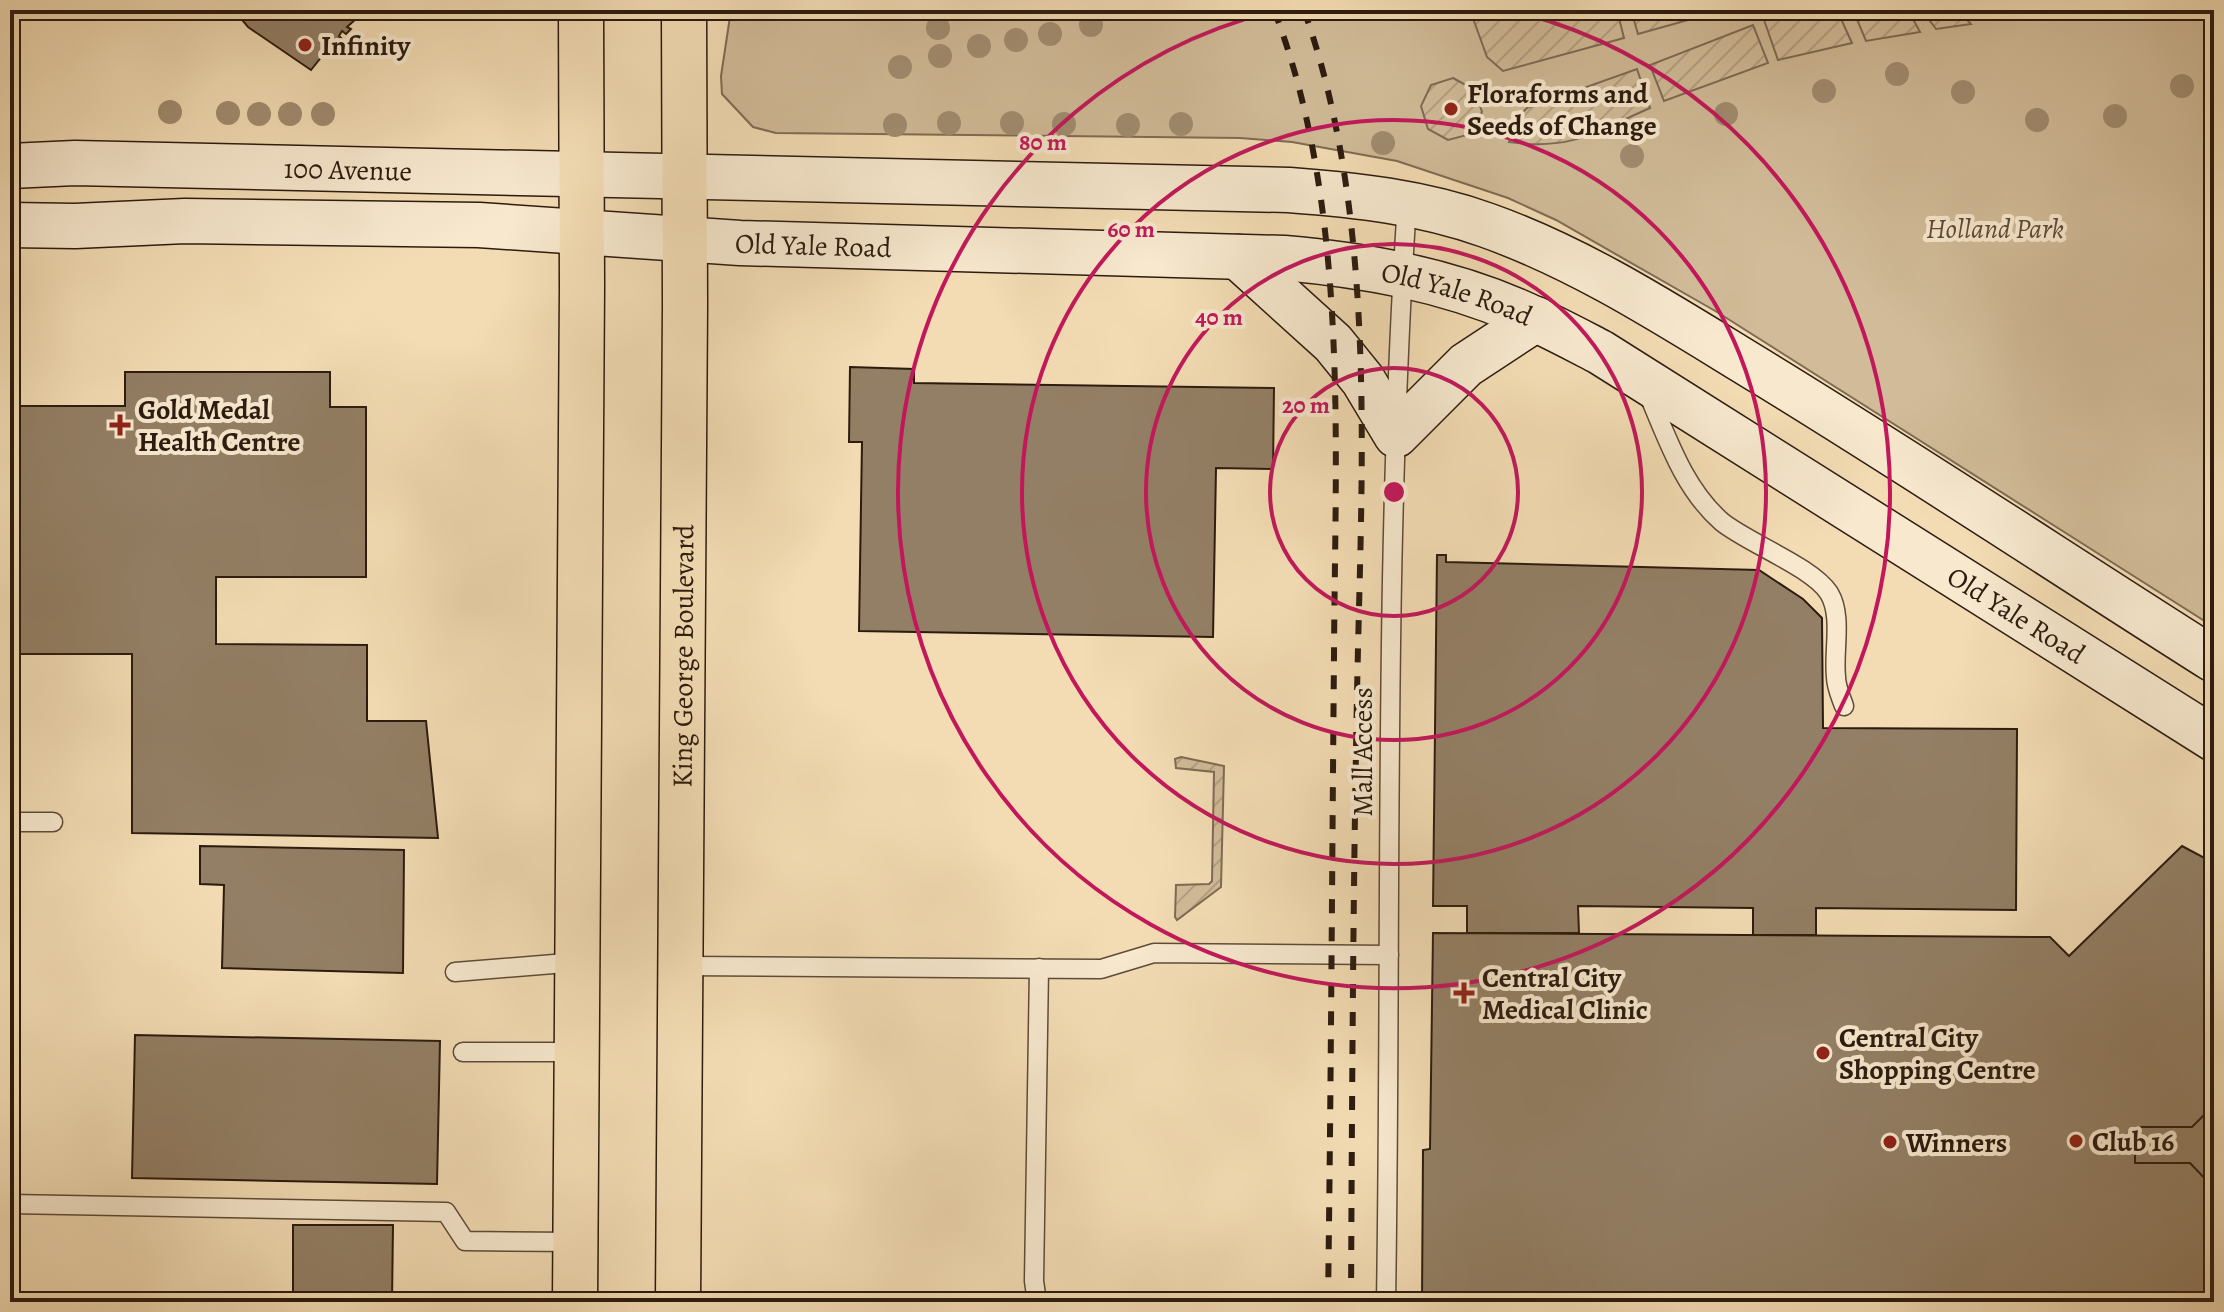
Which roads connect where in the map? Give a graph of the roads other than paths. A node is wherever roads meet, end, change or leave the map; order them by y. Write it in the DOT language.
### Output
graph roads {
  1 [pos="581,10"];
  2 [pos="684,10"];
  3 [pos="10,166"];
  4 [pos="581,176"];
  5 [pos="684,178"];
  6 [pos="1407,203"];
  7 [pos="10,225"];
  8 [pos="582,232"];
  9 [pos="685,239"];
  10 [pos="1238,257"];
  11 [pos="1402,274"];
  12 [pos="1536,319"];
  13 [pos="1641,377"];
  14 [pos="1396,435"];
  15 [pos="2214,660"];
  16 [pos="1844,706"];
  17 [pos="2214,739"];
  18 [pos="10,822"];
  19 [pos="53,822"];
  20 [pos="1389,955"];
  21 [pos="578,962"];
  22 [pos="682,966"];
  23 [pos="1039,968"];
  24 [pos="455,972"];
  25 [pos="463,1052"];
  26 [pos="577,1052"];
  27 [pos="10,1204"];
  28 [pos="575,1242"];
  29 [pos="575,1302"];
  30 [pos="678,1302"];
  31 [pos="1037,1302"];
  32 [pos="1386,1302"];
  1 -- 4 [label="main road"];
  2 -- 5 [label="main road, King George Boulevard"];
  3 -- 4 [label="main road, 100 Avenue"];
  4 -- 5 [label="main road, 100 Avenue"];
  4 -- 8 [label="main road"];
  5 -- 6 [label="main road"];
  5 -- 9 [label="main road, King George Boulevard"];
  6 -- 11 [label="lane, Mall Access"];
  6 -- 15 [label="main road"];
  7 -- 8 [label="main road, 100 Avenue"];
  8 -- 9 [label="main road, Old Yale Road"];
  8 -- 21 [label="main road"];
  9 -- 10 [label="main road, Old Yale Road"];
  9 -- 22 [label="main road, King George Boulevard"];
  10 -- 11 [label="main road, Old Yale Road"];
  10 -- 14 [label="main road"];
  11 -- 12 [label="main road, Old Yale Road"];
  11 -- 14 [label="lane, Mall Access"];
  12 -- 13 [label="main road, Old Yale Road"];
  12 -- 14 [label="main road"];
  13 -- 16 [label="lane"];
  13 -- 17 [label="main road, Old Yale Road"];
  14 -- 20 [label="lane, Mall Access"];
  18 -- 19 [label="lane"];
  20 -- 23 [label="lane"];
  20 -- 32 [label="lane, Mall Access"];
  21 -- 24 [label="lane"];
  21 -- 26 [label="main road"];
  22 -- 23 [label="lane"];
  22 -- 30 [label="main road, King George Boulevard"];
  23 -- 31 [label="lane"];
  25 -- 26 [label="lane"];
  26 -- 28 [label="main road"];
  27 -- 28 [label="lane"];
  28 -- 29 [label="main road"];
}
